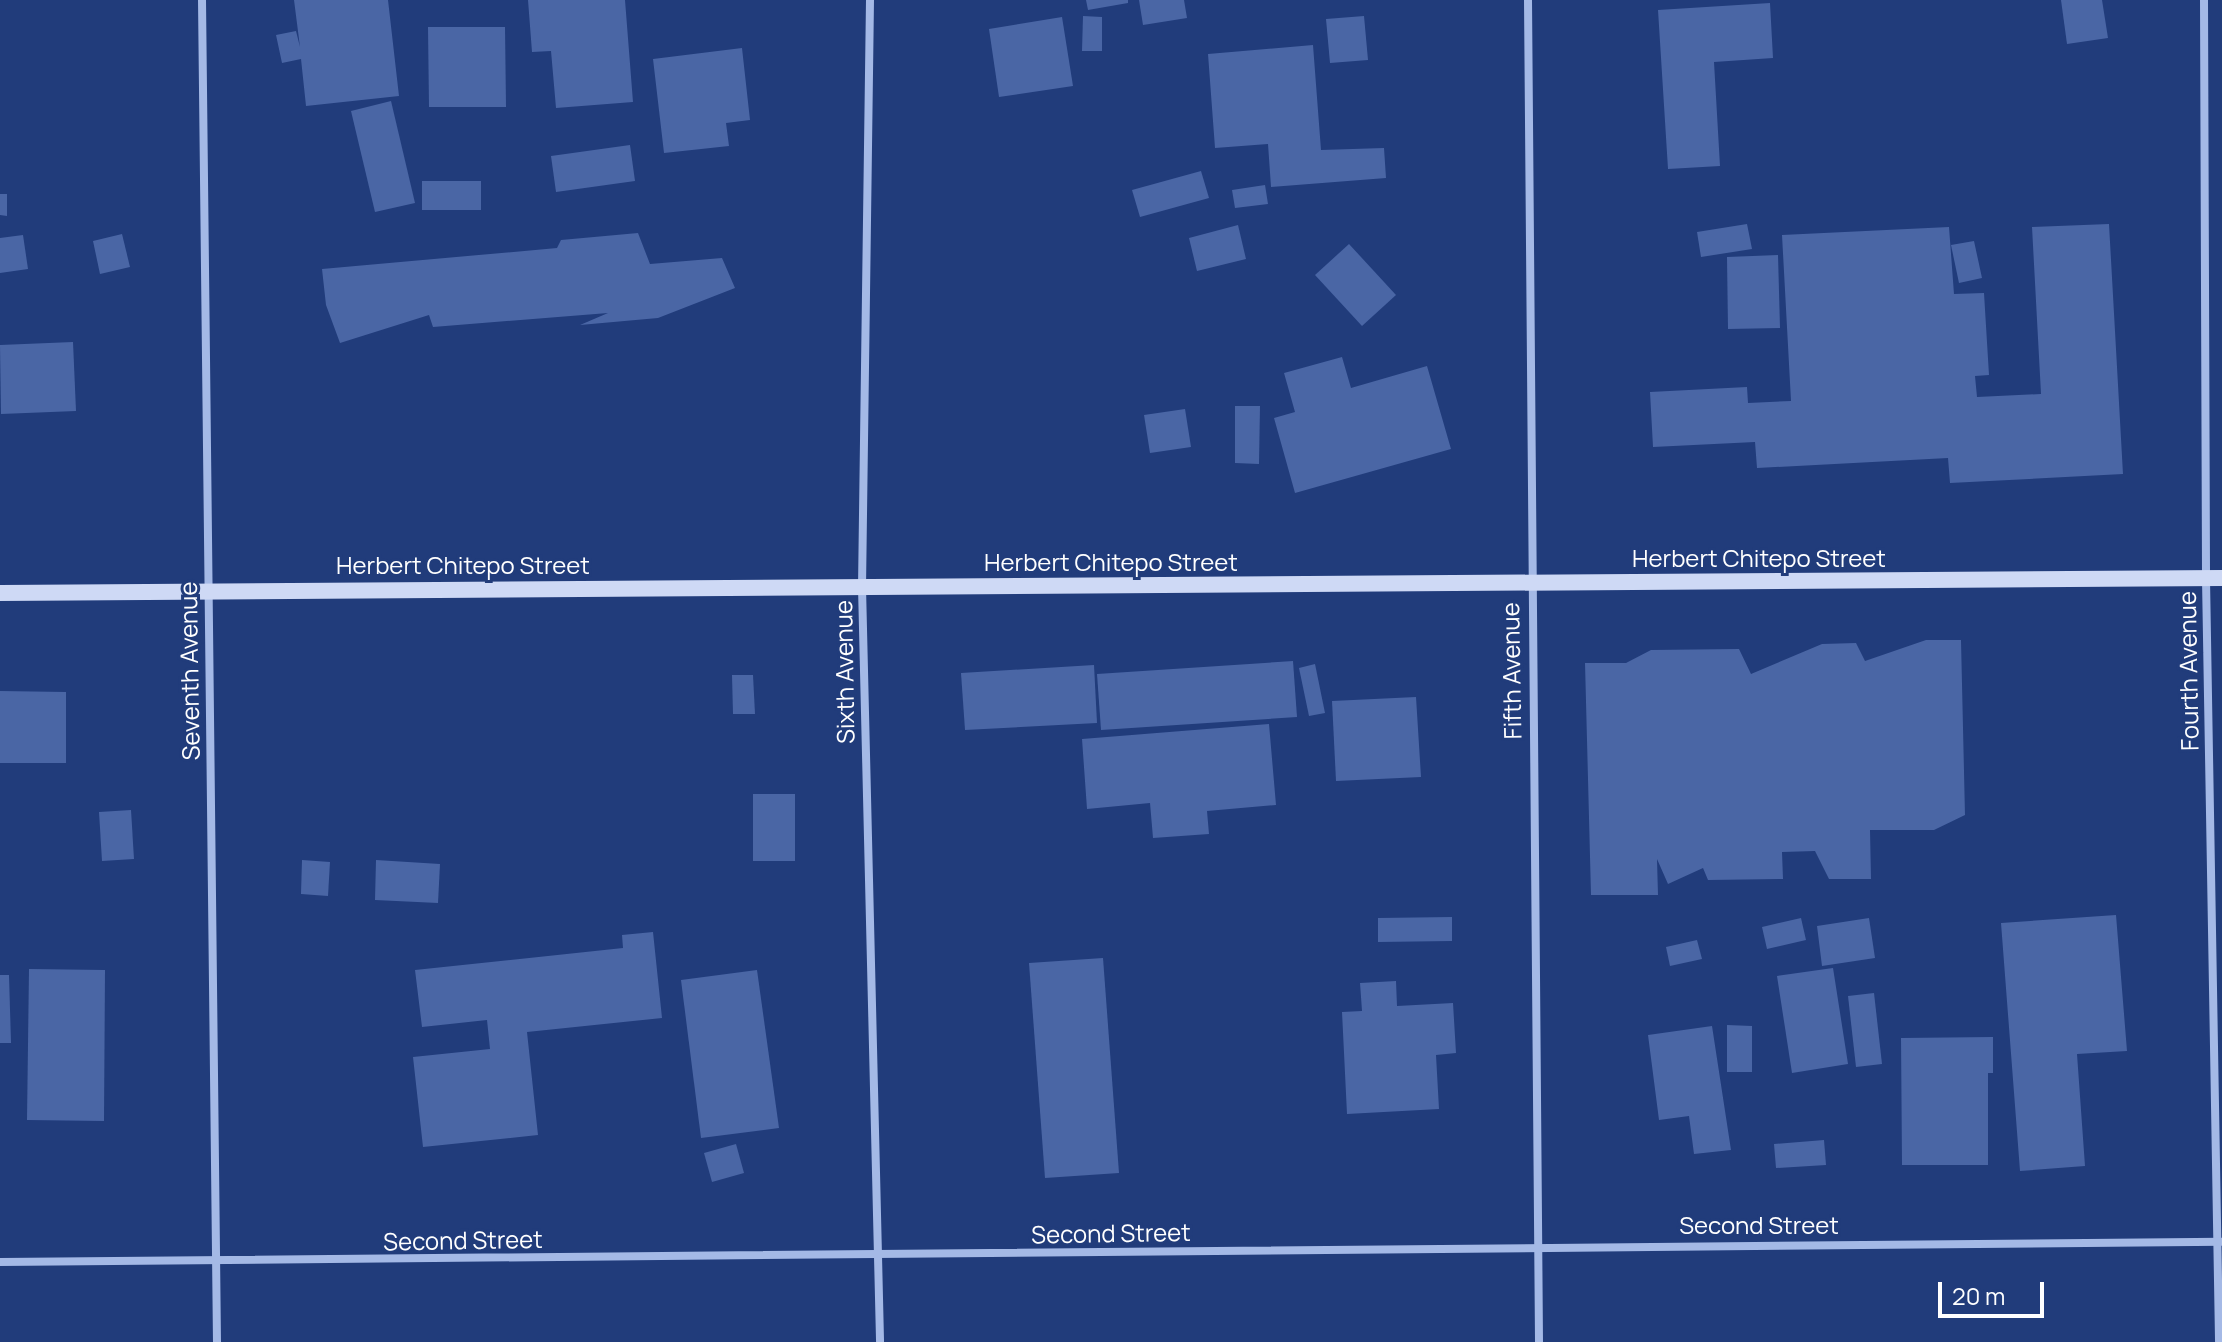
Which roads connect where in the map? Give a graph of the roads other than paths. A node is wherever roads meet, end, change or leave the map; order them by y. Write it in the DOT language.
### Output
graph roads {
  1 [pos="202,0"];
  2 [pos="870,0"];
  3 [pos="1528,0"];
  4 [pos="2204,0"];
  5 [pos="2214,579"];
  6 [pos="1530,583"];
  7 [pos="862,587"];
  8 [pos="208,591"];
  9 [pos="0,593"];
  10 [pos="2221,1242"];
  11 [pos="1538,1247"];
  12 [pos="879,1256"];
  13 [pos="0,1262"];
  14 [pos="217,1263"];
  15 [pos="217,1342"];
  16 [pos="880,1342"];
  17 [pos="1539,1342"];
  18 [pos="2219,1342"];
  1 -- 8 [label="street, Seventh Avenue"];
  2 -- 7 [label="street, Sixth Avenue"];
  3 -- 6 [label="street, Fifth Avenue"];
  4 -- 5 [label="street, Fourth Avenue"];
  5 -- 6 [label="main road, Herbert Chitepo Street"];
  5 -- 10 [label="street, Fourth Avenue"];
  6 -- 7 [label="main road, Herbert Chitepo Street"];
  6 -- 11 [label="street, Fifth Avenue"];
  7 -- 8 [label="main road, Herbert Chitepo Street"];
  7 -- 12 [label="street, Sixth Avenue"];
  8 -- 9 [label="main road, Herbert Chitepo Street"];
  8 -- 14 [label="street, Seventh Avenue"];
  10 -- 11 [label="street, Second Street"];
  10 -- 18 [label="street, Fourth Avenue"];
  11 -- 12 [label="street, Second Street"];
  11 -- 17 [label="street, Fifth Avenue"];
  12 -- 14 [label="street, Second Street"];
  12 -- 16 [label="street, Sixth Avenue"];
  13 -- 14 [label="street, Second Street"];
  14 -- 15 [label="street, Seventh Avenue"];
}
